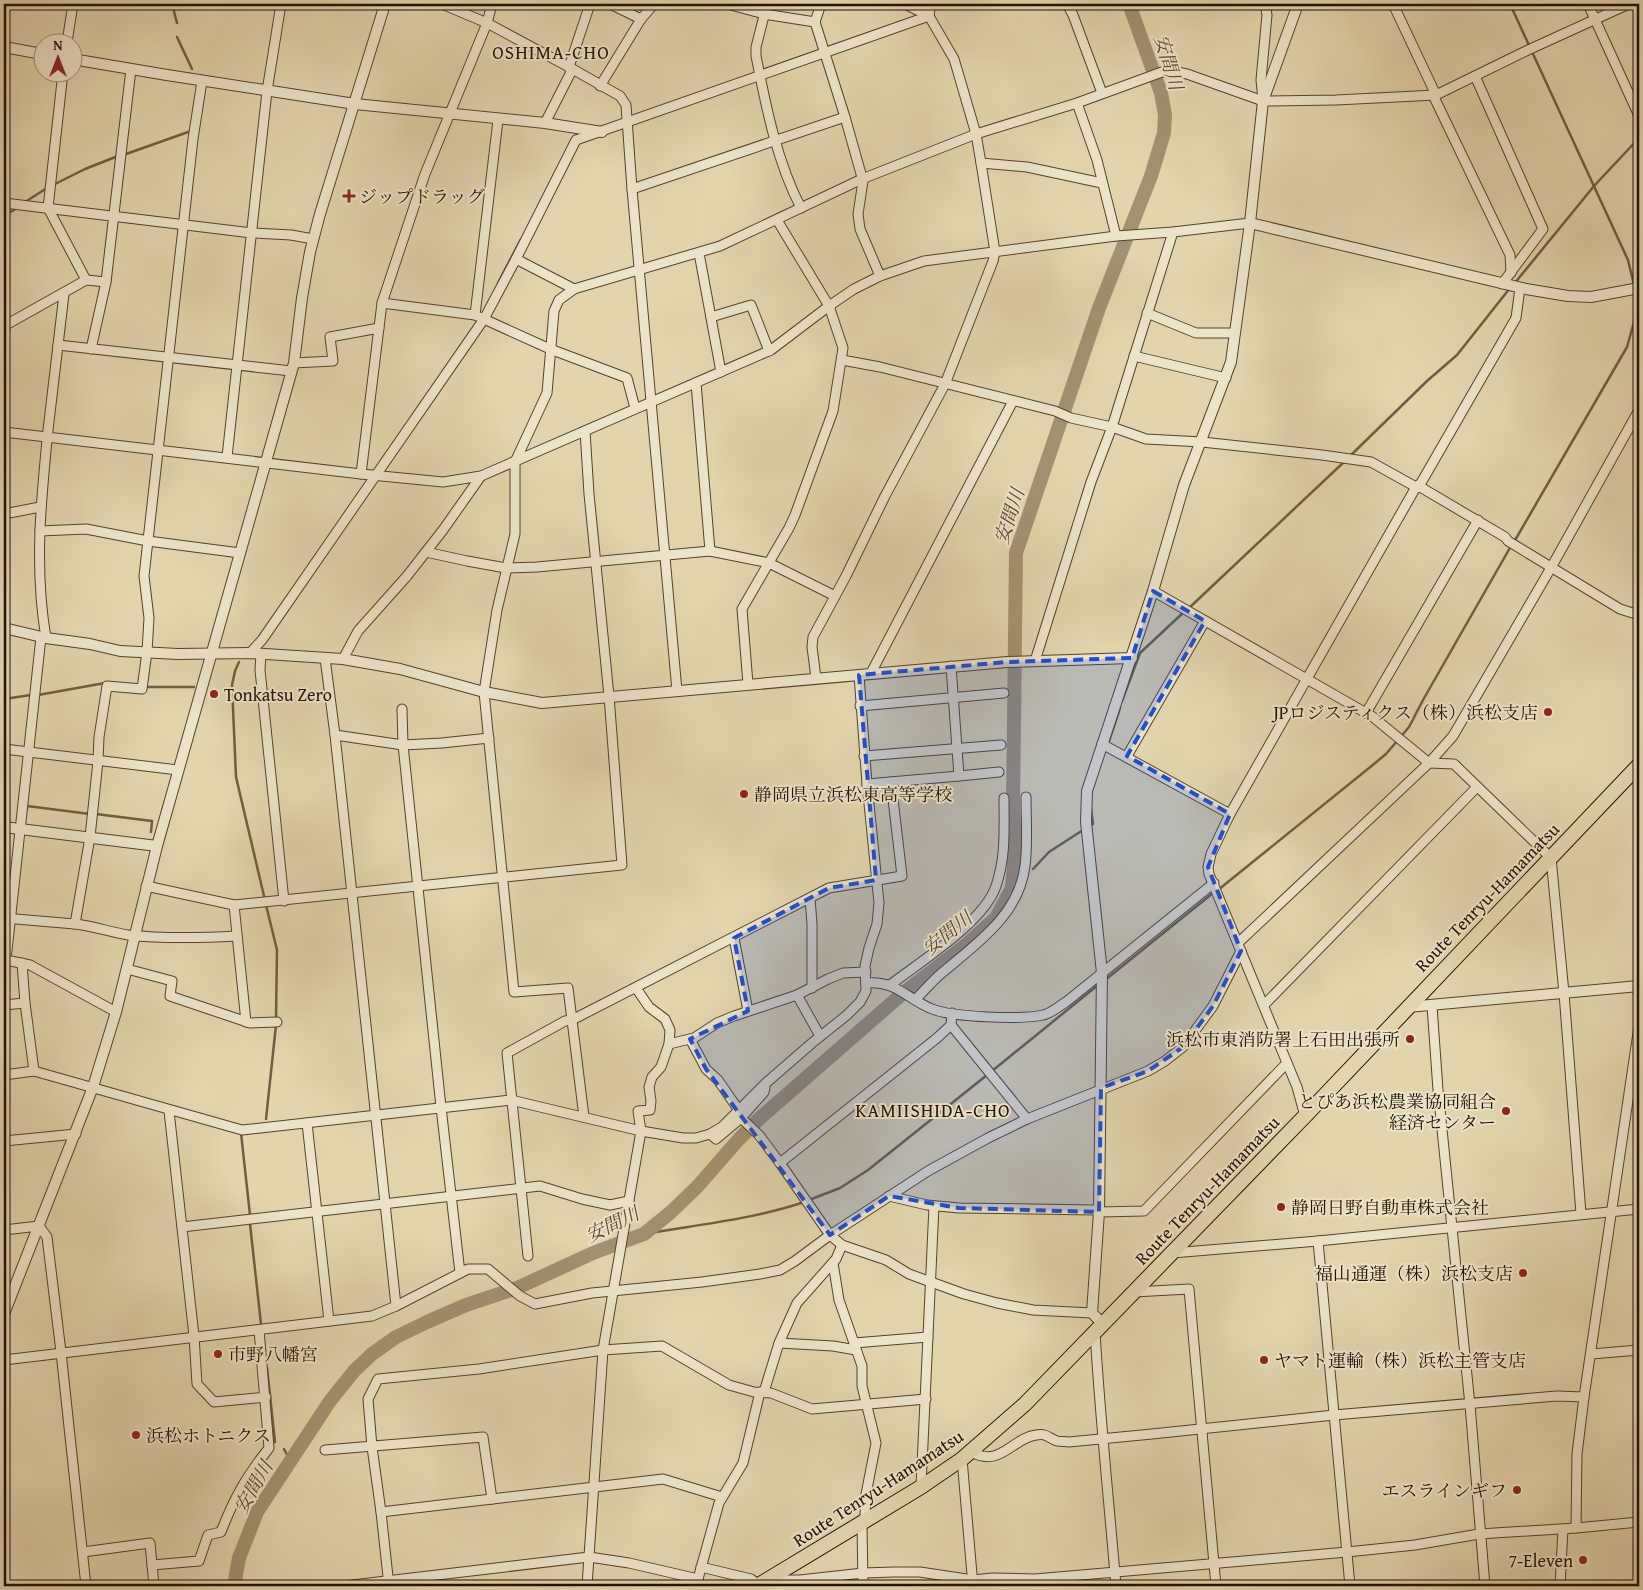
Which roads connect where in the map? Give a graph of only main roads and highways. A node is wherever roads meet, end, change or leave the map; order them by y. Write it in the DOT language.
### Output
graph roads {
  1 [pos="1639,766"];
  2 [pos="761,1584"];
  1 -- 2 [label="main road, Route Tenryu-Hamamatsu"];
}
